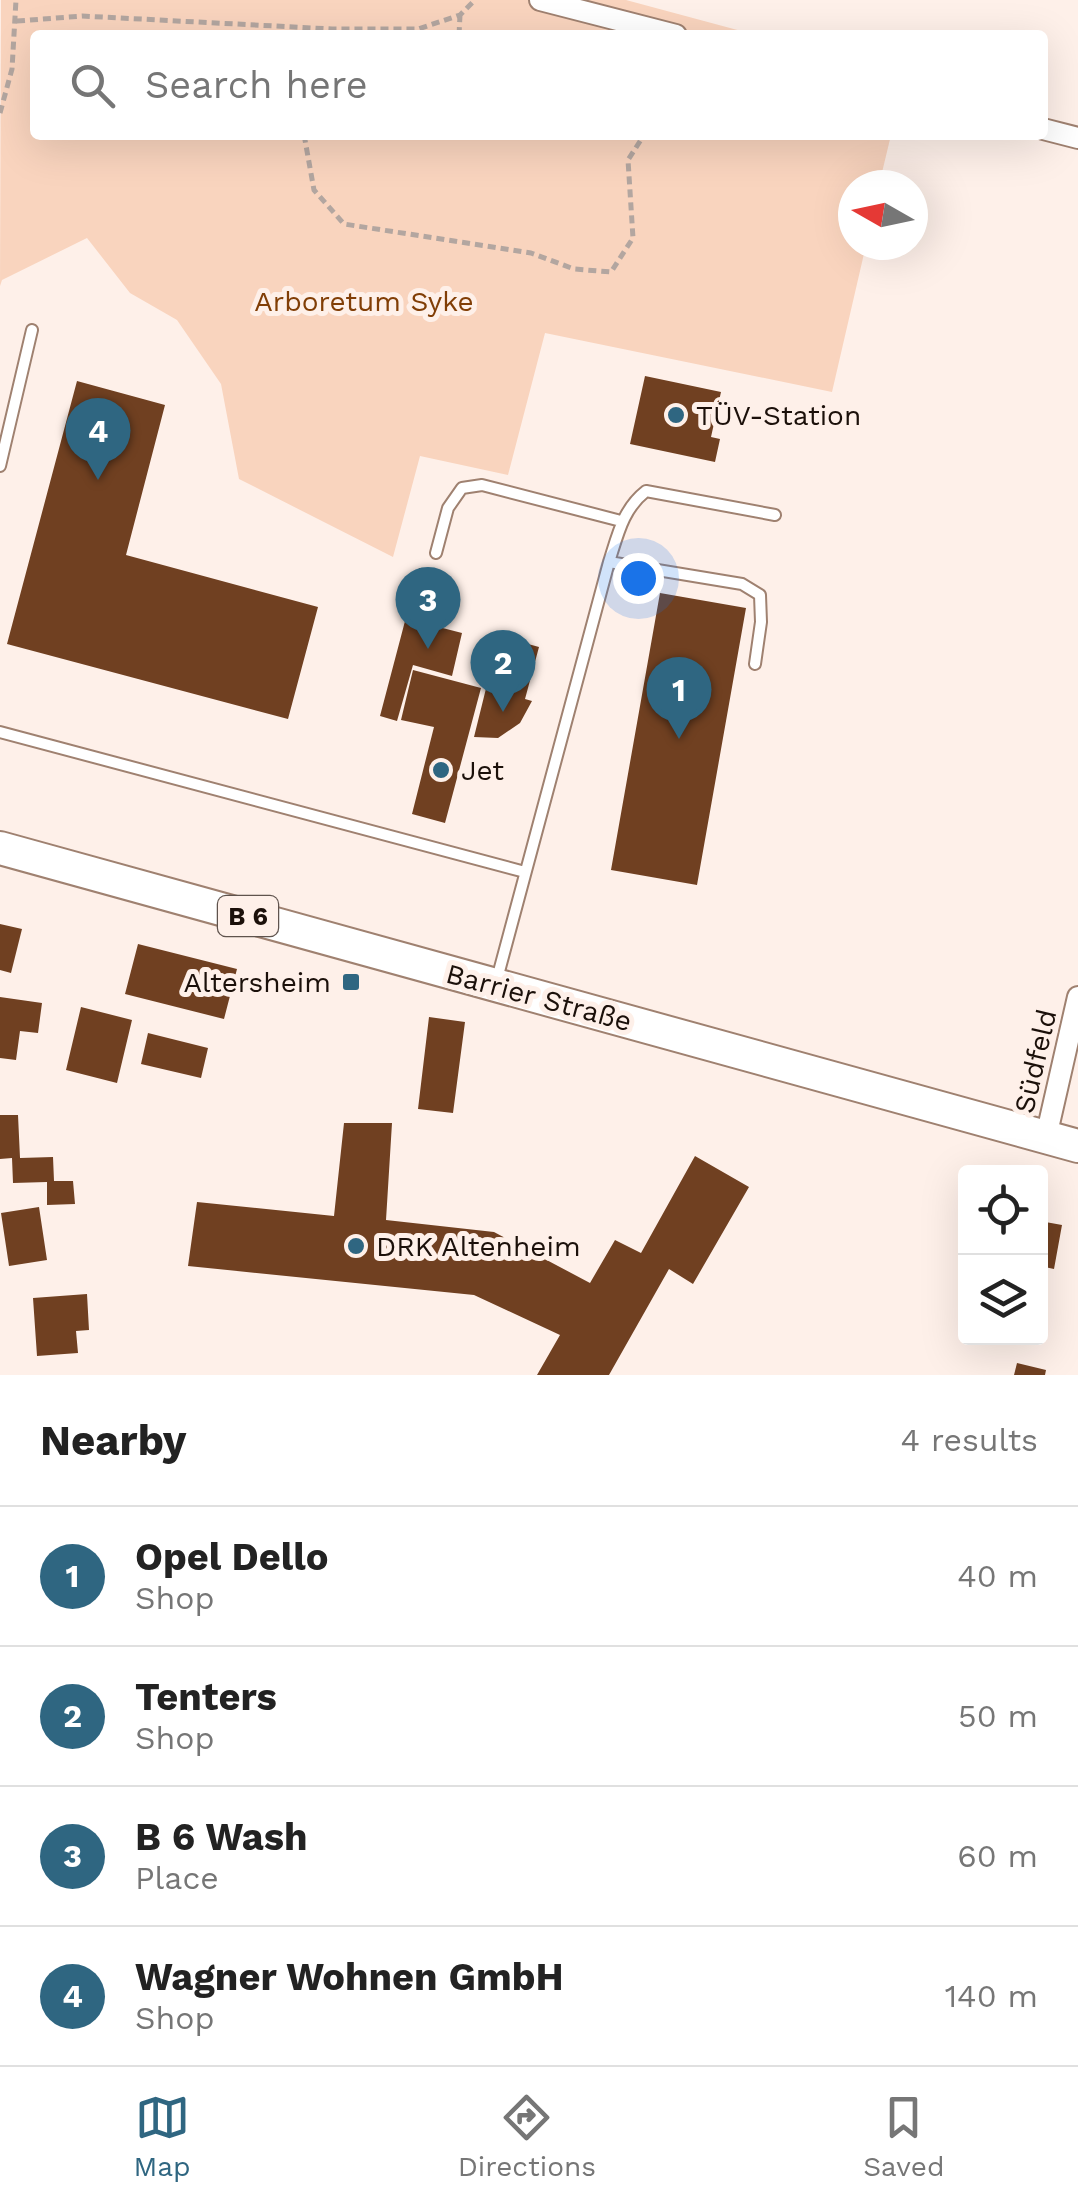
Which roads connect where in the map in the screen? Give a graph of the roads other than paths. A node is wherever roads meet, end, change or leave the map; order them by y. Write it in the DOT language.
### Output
graph roads {
  1 [pos="540,0"];
  2 [pos="657,30"];
  3 [pos="1048,131"];
  4 [pos="1078,138"];
  5 [pos="32,330"];
  6 [pos="0,466"];
  7 [pos="776,515"];
  8 [pos="621,521"];
  9 [pos="436,553"];
  10 [pos="610,562"];
  11 [pos="755,664"];
  12 [pos="0,732"];
  13 [pos="0,848"];
  14 [pos="525,872"];
  15 [pos="495,985"];
  16 [pos="1078,997"];
  17 [pos="1046,1137"];
  18 [pos="1078,1146"];
  1 -- 2 [label="street"];
  3 -- 4 [label="street"];
  5 -- 6 [label="lane"];
  7 -- 8 [label="lane"];
  8 -- 9 [label="lane"];
  8 -- 10 [label="lane"];
  10 -- 11 [label="lane"];
  10 -- 14 [label="lane"];
  12 -- 14 [label="lane"];
  13 -- 15 [label="main road, Barrier Straße / B 6"];
  14 -- 15 [label="lane"];
  15 -- 17 [label="main road, Barrier Straße / B 6"];
  16 -- 17 [label="street, Südfeld"];
  17 -- 18 [label="main road, Barrier Straße / B 6"];
}
